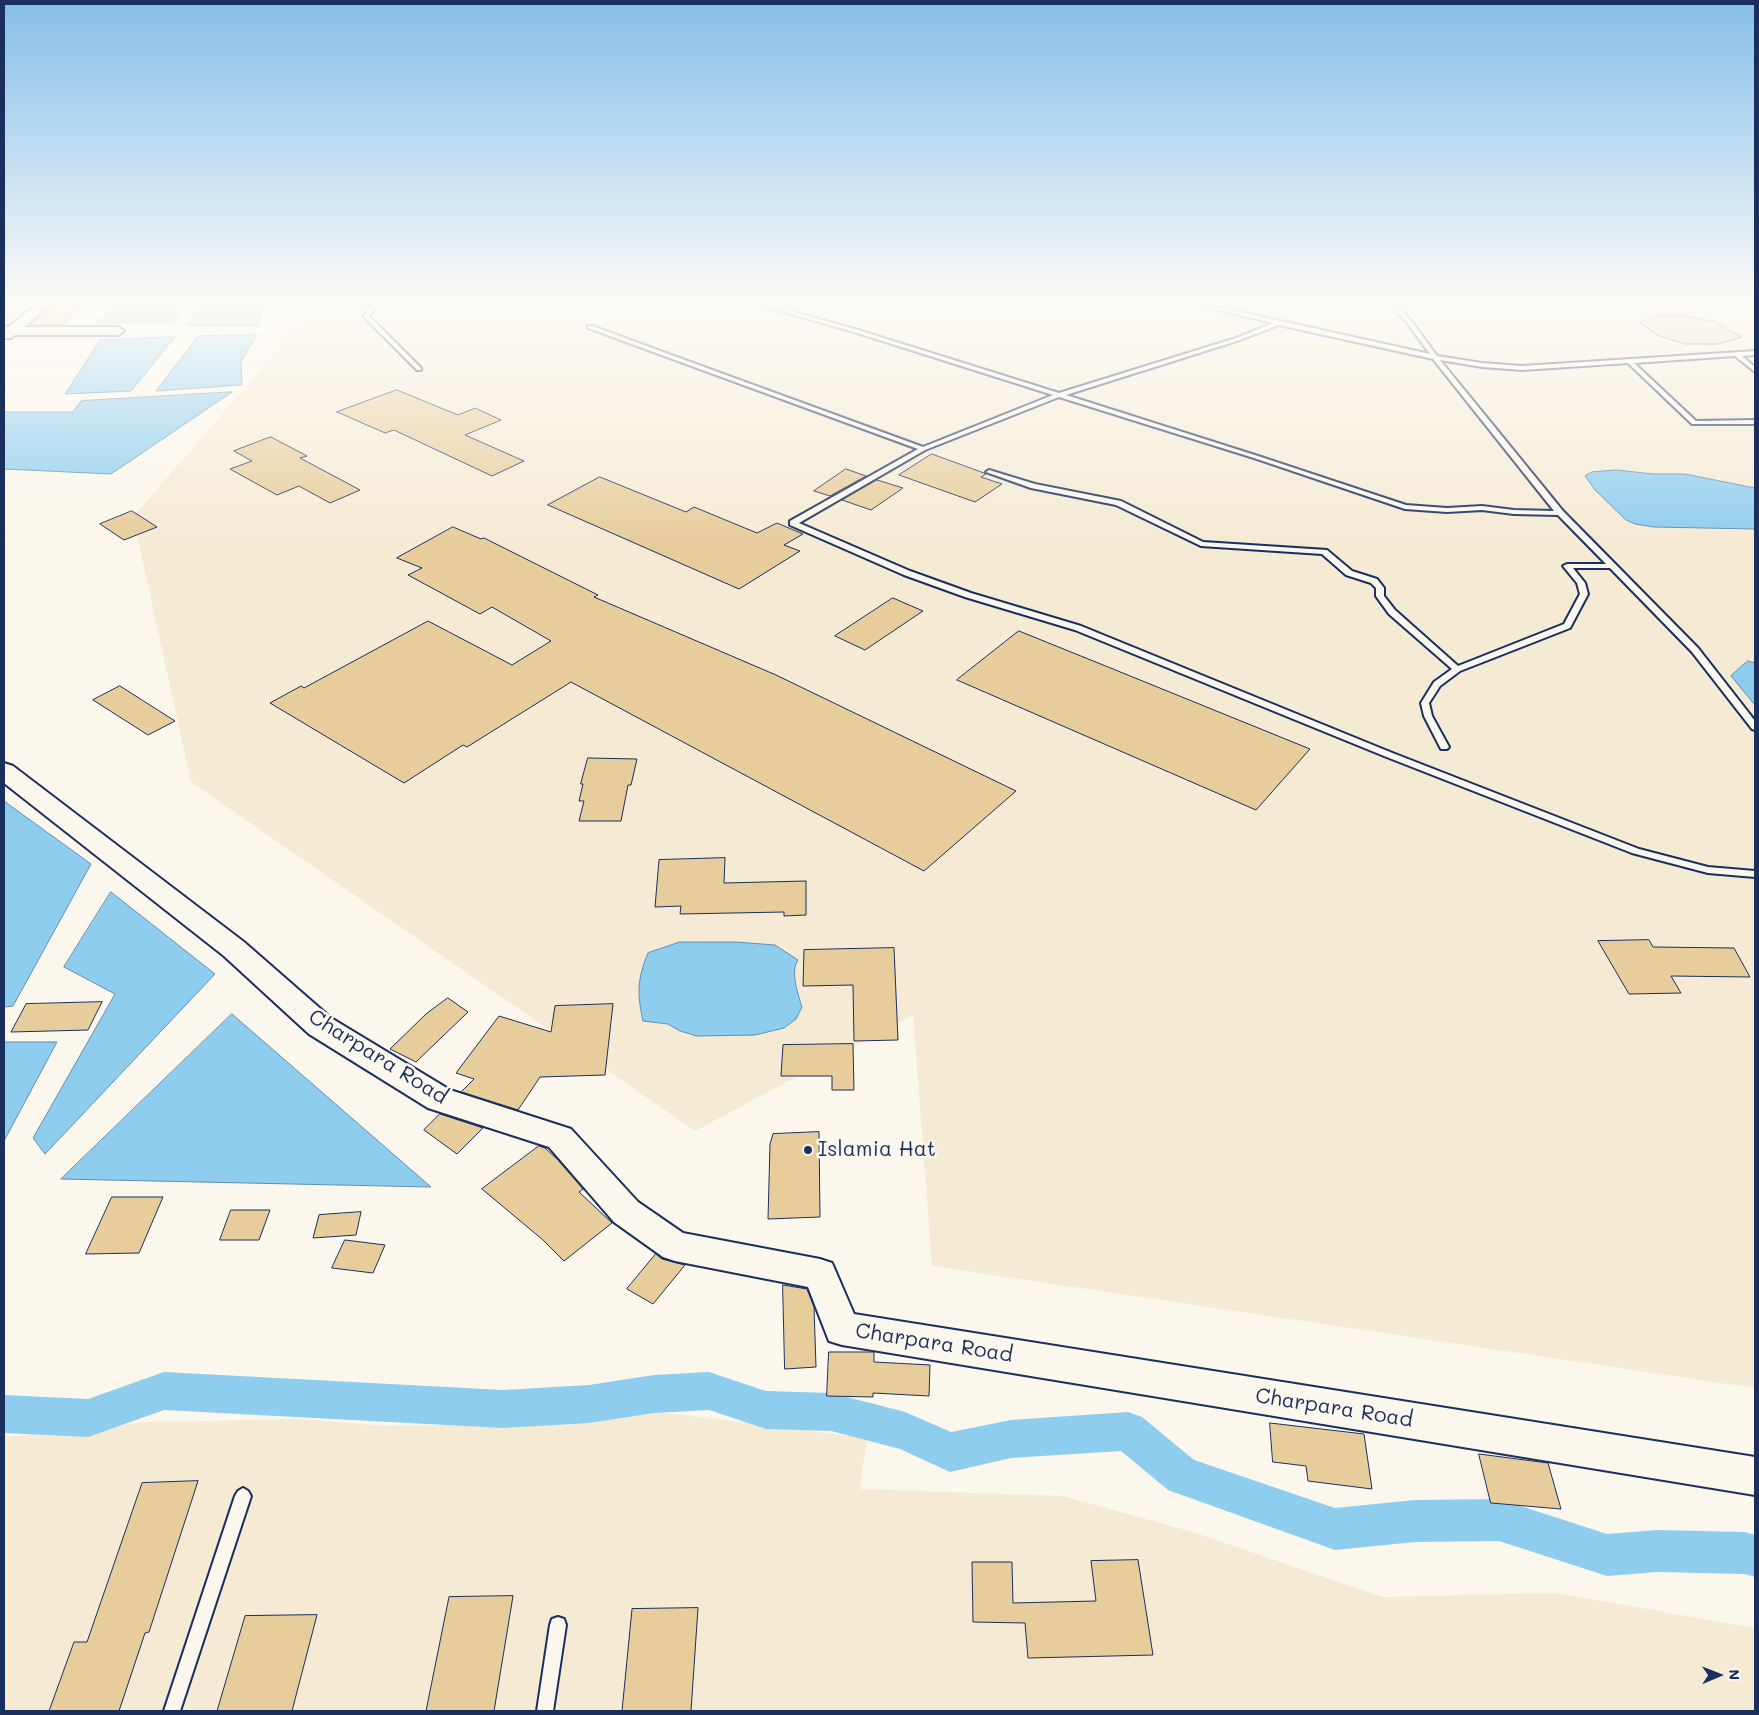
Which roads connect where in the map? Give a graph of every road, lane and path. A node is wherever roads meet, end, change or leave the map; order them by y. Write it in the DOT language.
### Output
graph roads {
  1 [pos="740,382"];
  2 [pos="1018,382"];
  3 [pos="1100,382"];
  4 [pos="1455,382"];
  5 [pos="1651,382"];
  6 [pos="1059,395"];
  7 [pos="1755,422"];
  8 [pos="923,449"];
  9 [pos="989,472"];
  10 [pos="1560,514"];
  11 [pos="1611,566"];
  12 [pos="1457,669"];
  13 [pos="1755,727"];
  14 [pos="1444,747"];
  15 [pos="4,771"];
  16 [pos="1755,874"];
  17 [pos="1755,1476"];
  18 [pos="243,1496"];
  19 [pos="558,1625"];
  20 [pos="172,1711"];
  21 [pos="545,1711"];
  1 -- 8 [label="lane"];
  2 -- 6 [label="lane"];
  3 -- 6 [label="lane"];
  4 -- 10 [label="lane"];
  5 -- 7 [label="lane"];
  6 -- 8 [label="lane"];
  6 -- 10 [label="lane"];
  8 -- 16 [label="lane"];
  9 -- 12 [label="lane"];
  10 -- 11 [label="lane"];
  11 -- 12 [label="lane"];
  11 -- 13 [label="lane"];
  12 -- 14 [label="lane"];
  15 -- 17 [label="street, Charpara Road"];
  18 -- 20 [label="lane"];
  19 -- 21 [label="lane"];
}
